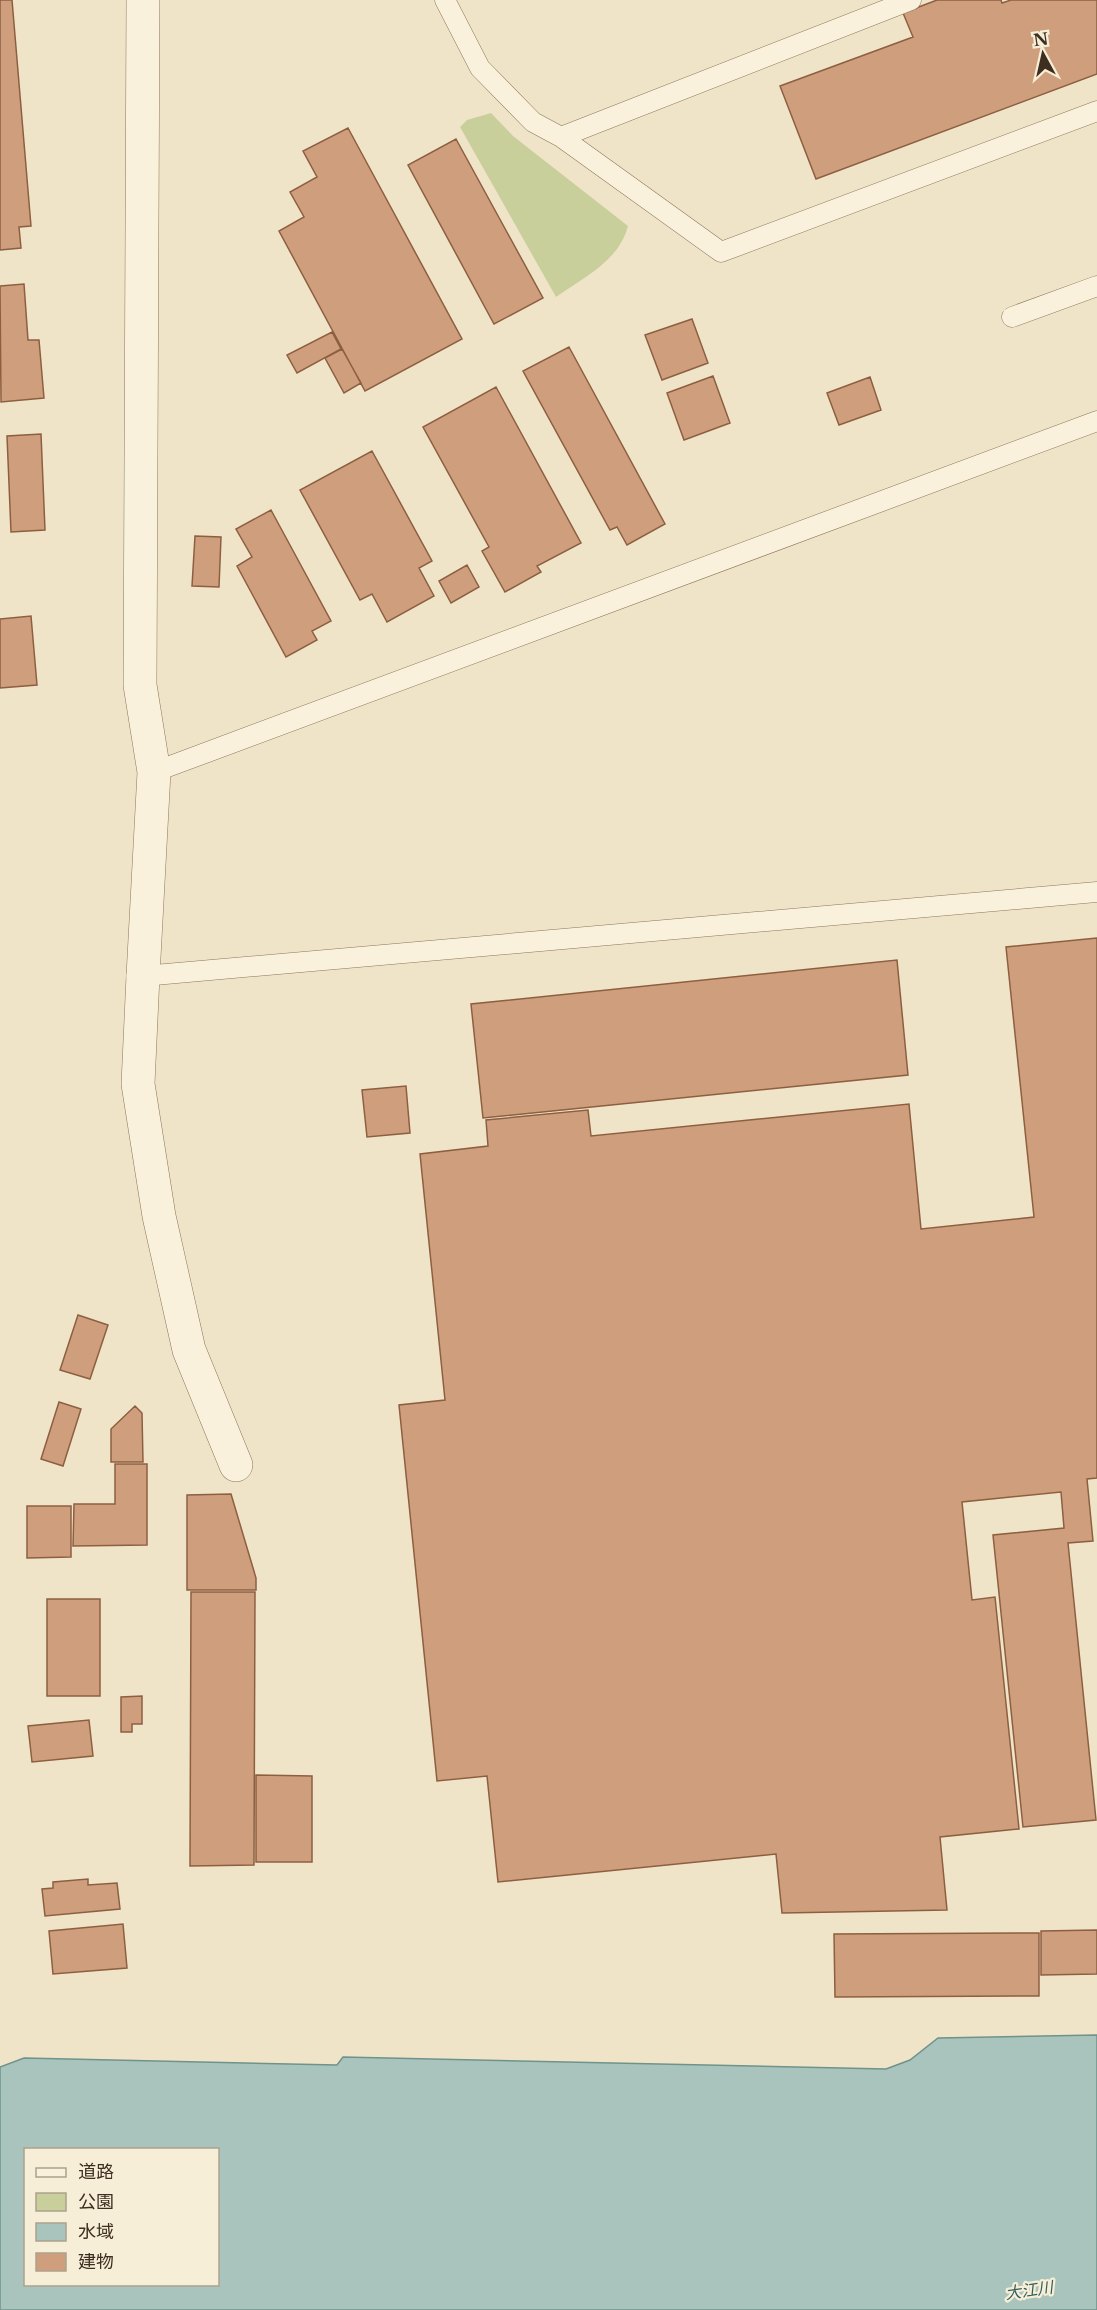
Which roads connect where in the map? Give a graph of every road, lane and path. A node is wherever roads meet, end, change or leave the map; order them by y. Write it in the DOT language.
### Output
graph roads {
  1 [pos="143,0"];
  2 [pos="445,0"];
  3 [pos="911,0"];
  4 [pos="1097,111"];
  5 [pos="561,137"];
  6 [pos="1097,286"];
  7 [pos="1012,317"];
  8 [pos="1097,421"];
  9 [pos="154,772"];
  10 [pos="1097,892"];
  11 [pos="143,976"];
  12 [pos="236,1465"];
  1 -- 9 [label="street"];
  2 -- 5 [label="lane"];
  3 -- 5 [label="lane"];
  4 -- 5 [label="lane"];
  6 -- 7 [label="lane"];
  8 -- 9 [label="lane"];
  9 -- 11 [label="street"];
  10 -- 11 [label="lane"];
  11 -- 12 [label="street"];
}
